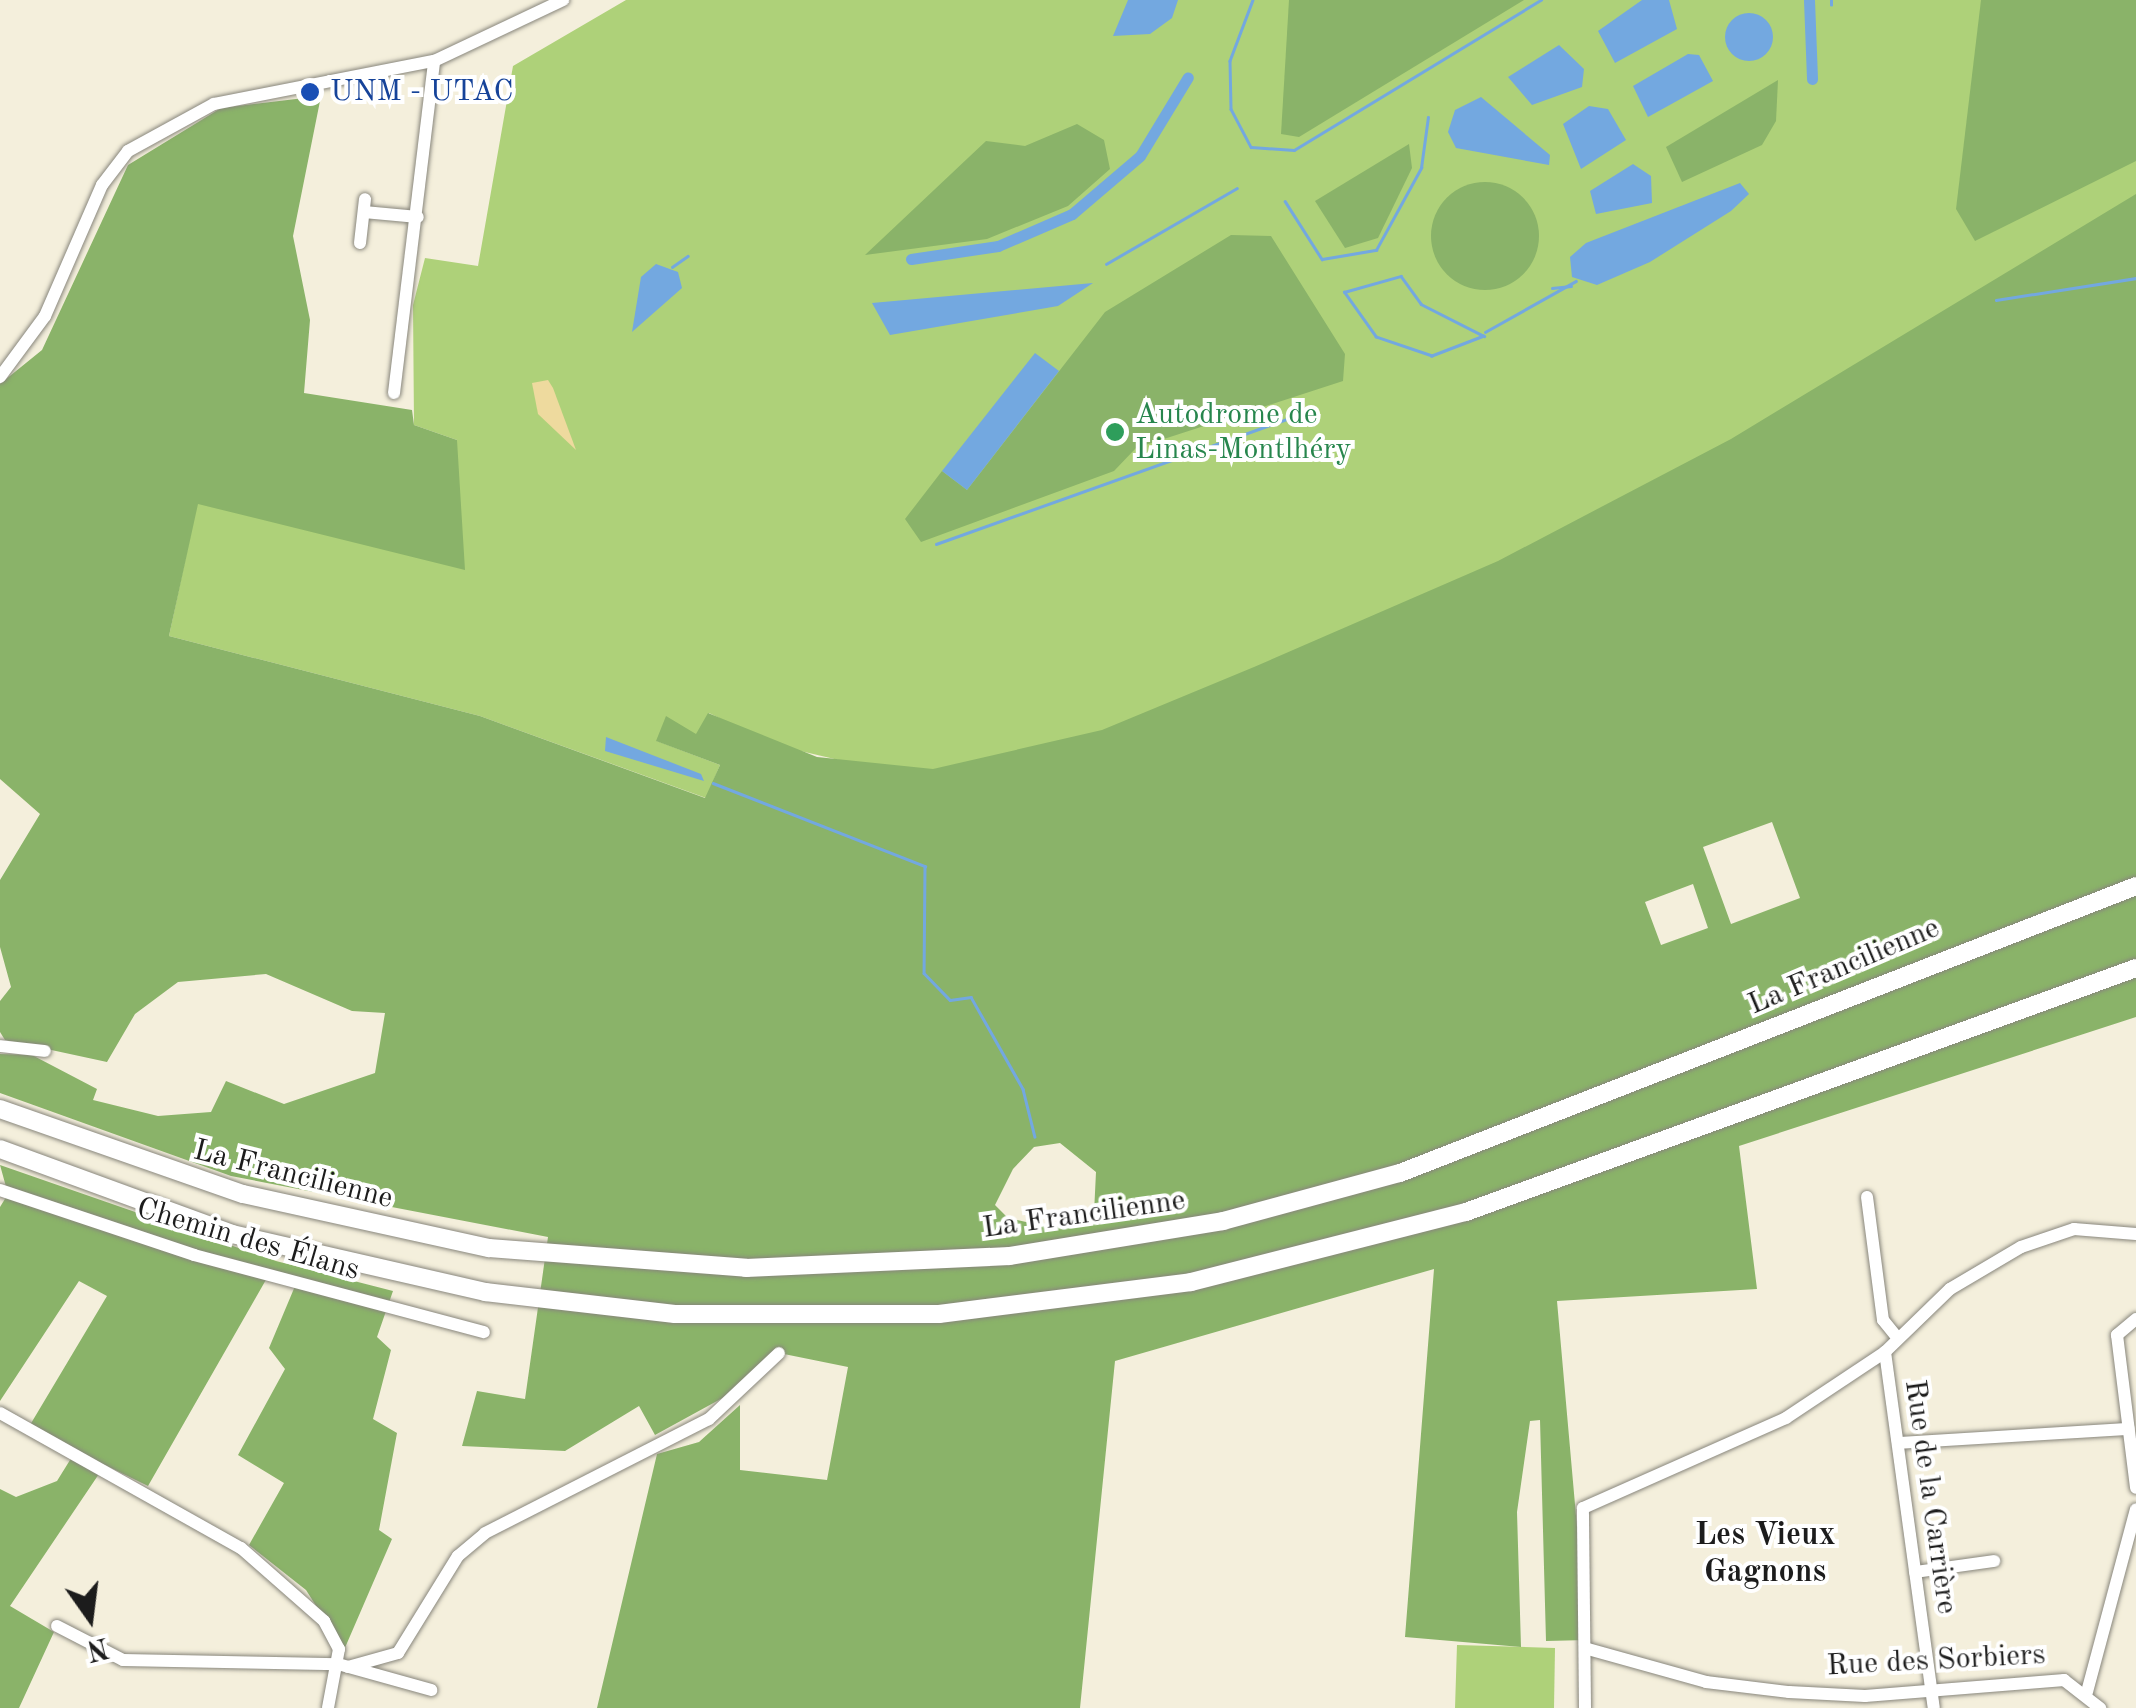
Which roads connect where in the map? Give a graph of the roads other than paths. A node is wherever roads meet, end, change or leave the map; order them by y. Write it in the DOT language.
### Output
graph roads {
  1 [pos="563,0"];
  2 [pos="434,61"];
  3 [pos="418,217"];
  4 [pos="360,243"];
  5 [pos="0,377"];
  6 [pos="394,393"];
  7 [pos="2136,886"];
  8 [pos="2136,968"];
  9 [pos="0,1046"];
  10 [pos="45,1051"];
  11 [pos="0,1109"];
  12 [pos="0,1149"];
  13 [pos="0,1190"];
  14 [pos="1867,1197"];
  15 [pos="2136,1234"];
  16 [pos="2136,1319"];
  17 [pos="484,1332"];
  18 [pos="1895,1335"];
  19 [pos="779,1352"];
  20 [pos="1885,1352"];
  21 [pos="0,1413"];
  22 [pos="2128,1429"];
  23 [pos="1898,1443"];
  24 [pos="2136,1488"];
  25 [pos="2136,1509"];
  26 [pos="1994,1561"];
  27 [pos="1916,1572"];
  28 [pos="57,1626"];
  29 [pos="1588,1649"];
  30 [pos="343,1666"];
  31 [pos="432,1690"];
  32 [pos="1932,1690"];
  33 [pos="2087,1692"];
  34 [pos="328,1708"];
  35 [pos="1585,1708"];
  36 [pos="1934,1708"];
  37 [pos="2100,1708"];
  1 -- 2 [label="street"];
  2 -- 3 [label="street"];
  2 -- 5 [label="street"];
  3 -- 4 [label="street"];
  3 -- 6 [label="street"];
  7 -- 11 [label="highway, La Francilienne"];
  8 -- 12 [label="highway"];
  9 -- 10 [label="street"];
  13 -- 17 [label="street, Chemin des Élans"];
  14 -- 18 [label="street"];
  15 -- 18 [label="street"];
  16 -- 22 [label="street"];
  18 -- 20 [label="street"];
  19 -- 30 [label="street"];
  20 -- 23 [label="street, Rue de la Carrière"];
  20 -- 29 [label="street"];
  21 -- 30 [label="street"];
  22 -- 23 [label="street"];
  22 -- 24 [label="street"];
  23 -- 27 [label="street, Rue de la Carrière"];
  25 -- 33 [label="street"];
  26 -- 27 [label="street"];
  27 -- 32 [label="street, Rue de la Carrière"];
  28 -- 30 [label="street"];
  29 -- 32 [label="street, Rue des Sorbiers"];
  29 -- 35 [label="street"];
  30 -- 31 [label="street"];
  30 -- 34 [label="street"];
  32 -- 33 [label="street, Rue des Sorbiers"];
  32 -- 36 [label="street, Rue de la Carrière"];
  33 -- 37 [label="street, Rue des Sorbiers"];
}
